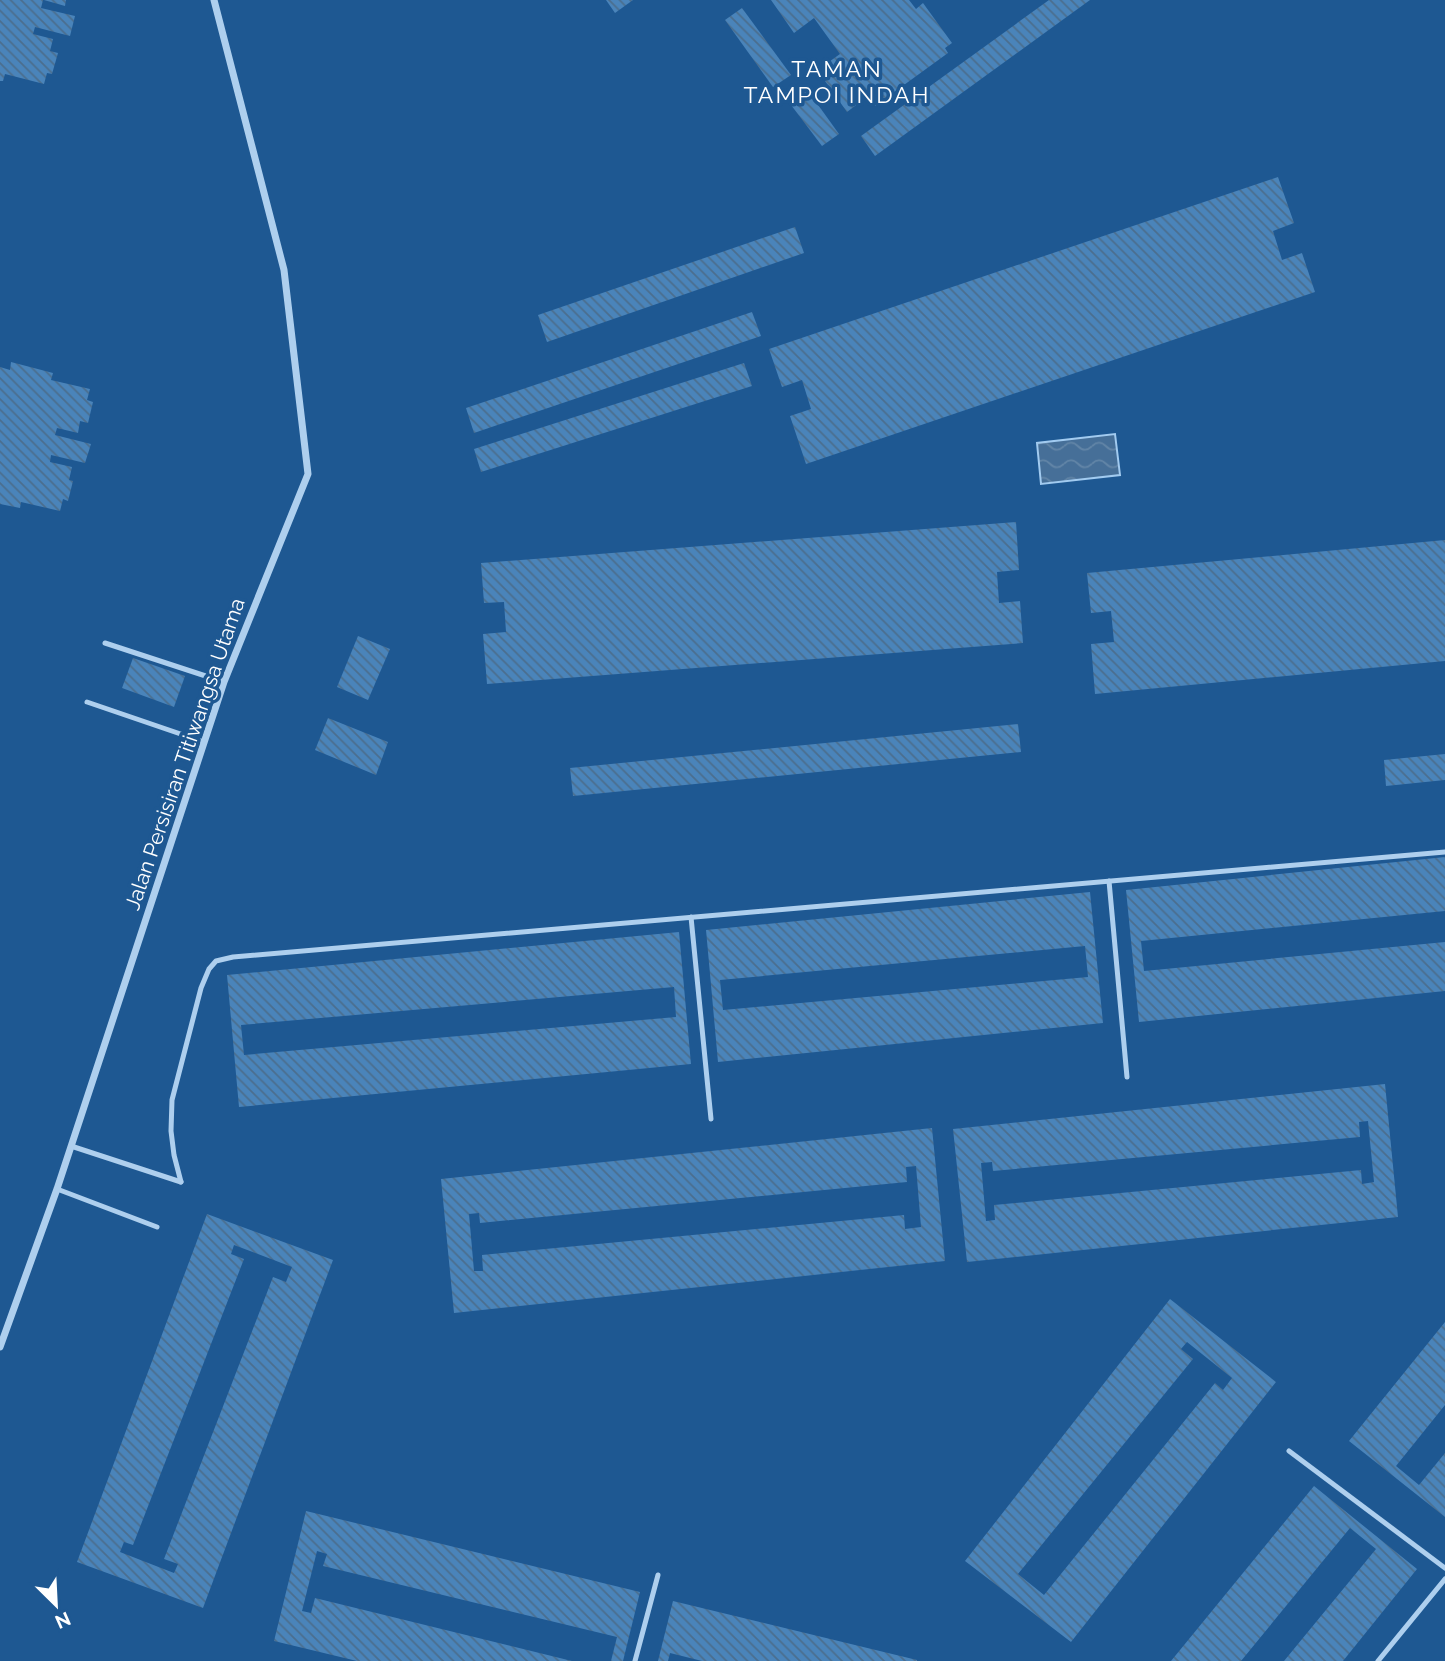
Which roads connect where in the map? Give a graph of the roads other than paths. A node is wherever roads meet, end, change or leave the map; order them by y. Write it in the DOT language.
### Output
graph roads {
  1 [pos="214,0"];
  2 [pos="105,642"];
  3 [pos="224,682"];
  4 [pos="87,702"];
  5 [pos="204,742"];
  6 [pos="1445,852"];
  7 [pos="1109,881"];
  8 [pos="691,917"];
  9 [pos="1127,1077"];
  10 [pos="711,1119"];
  11 [pos="71,1146"];
  12 [pos="57,1189"];
  13 [pos="157,1227"];
  14 [pos="0,1347"];
  15 [pos="1289,1451"];
  16 [pos="1445,1568"];
  17 [pos="658,1576"];
  18 [pos="1445,1579"];
  19 [pos="635,1661"];
  20 [pos="1378,1661"];
  1 -- 3 [label="street, Jalan Persisiran Titiwangsa Utama"];
  2 -- 3 [label="lane"];
  3 -- 5 [label="street, Jalan Persisiran Titiwangsa Utama"];
  4 -- 5 [label="lane"];
  5 -- 11 [label="street, Jalan Persisiran Titiwangsa Utama"];
  6 -- 7 [label="lane"];
  7 -- 8 [label="lane"];
  7 -- 9 [label="lane"];
  8 -- 10 [label="lane"];
  8 -- 11 [label="lane"];
  11 -- 12 [label="street, Jalan Persisiran Titiwangsa Utama"];
  12 -- 13 [label="lane"];
  12 -- 14 [label="street, Jalan Persisiran Titiwangsa Utama"];
  15 -- 16 [label="lane"];
  17 -- 19 [label="lane"];
  18 -- 20 [label="lane"];
}
